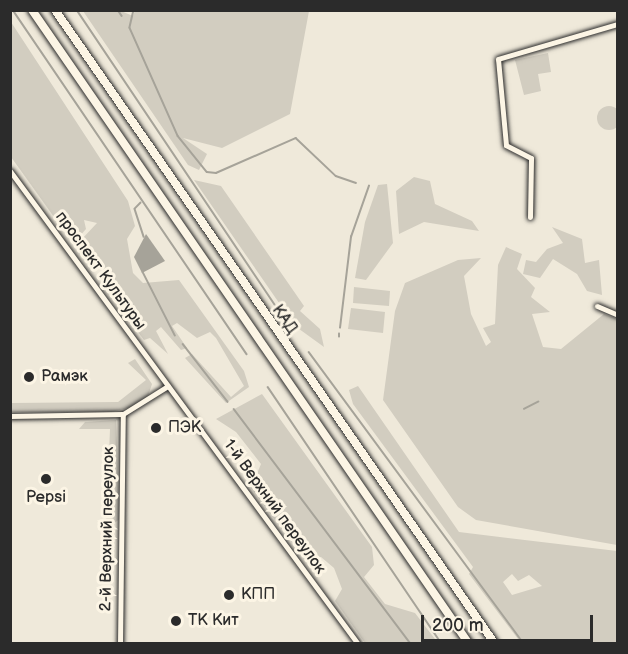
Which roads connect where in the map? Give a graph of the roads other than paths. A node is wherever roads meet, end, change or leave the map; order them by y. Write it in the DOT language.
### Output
graph roads {
  1 [pos="32,10"];
  2 [pos="55,10"];
  3 [pos="618,24"];
  4 [pos="10,171"];
  5 [pos="530,217"];
  6 [pos="597,306"];
  7 [pos="618,315"];
  8 [pos="168,386"];
  9 [pos="123,414"];
  10 [pos="10,416"];
  11 [pos="120,644"];
  12 [pos="358,644"];
  13 [pos="469,644"];
  14 [pos="495,644"];
  1 -- 13 [label="highway, КАД"];
  2 -- 14 [label="highway, КАД"];
  3 -- 5 [label="street"];
  4 -- 8 [label="street, проспект Культуры"];
  6 -- 7 [label="street"];
  8 -- 9 [label="street"];
  8 -- 12 [label="street, 1-й Верхний переулок"];
  9 -- 10 [label="street"];
  9 -- 11 [label="street, 2-й Верхний переулок"];
}
